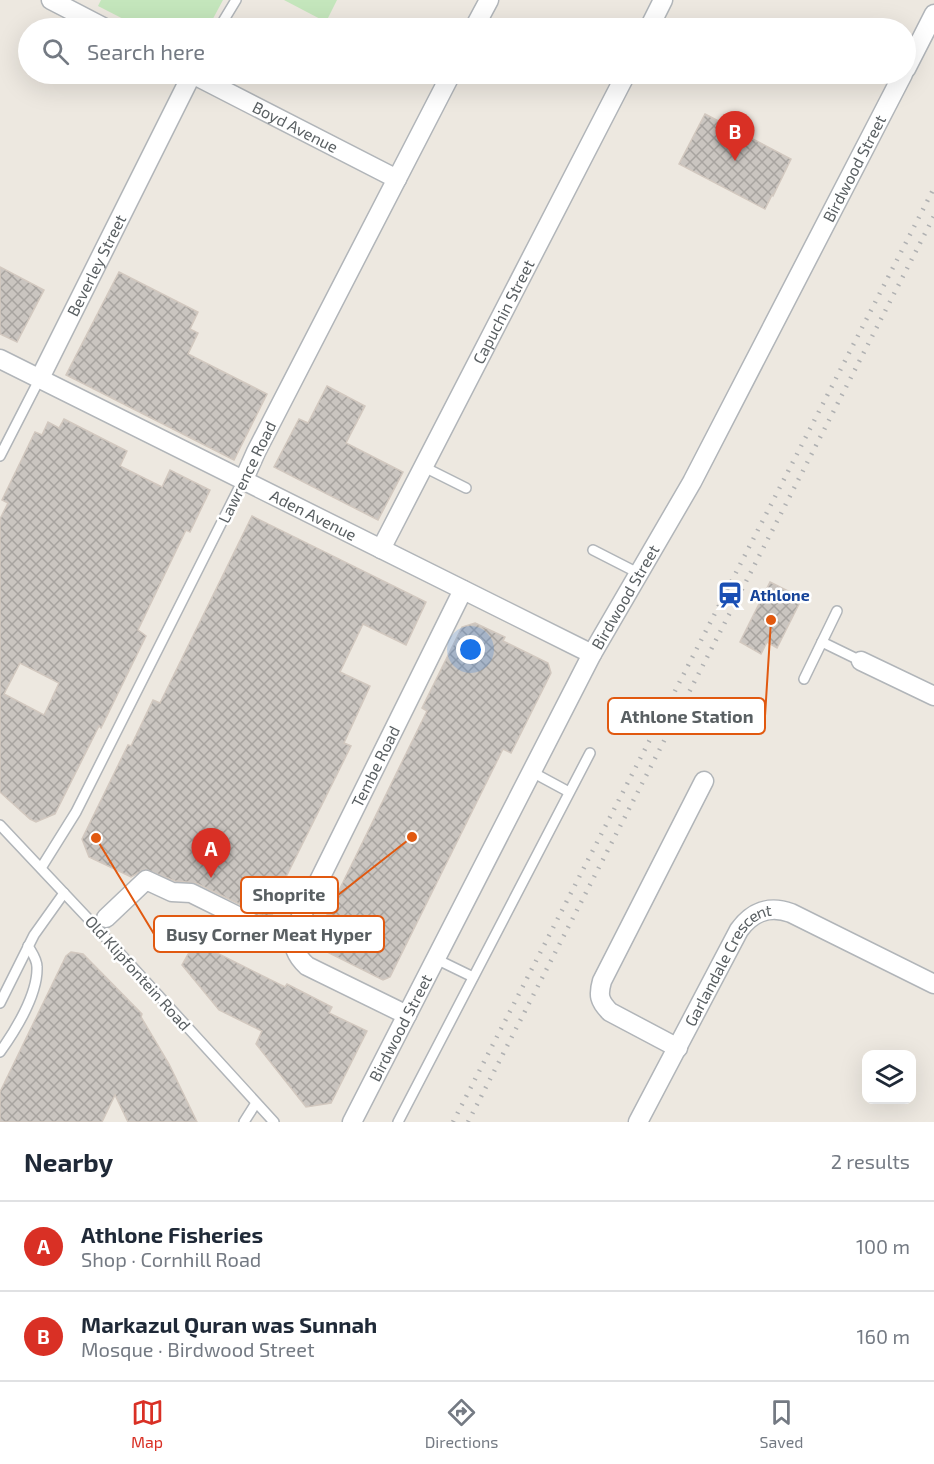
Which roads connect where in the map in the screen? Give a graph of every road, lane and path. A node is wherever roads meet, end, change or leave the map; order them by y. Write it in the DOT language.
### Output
graph roads {
  1 [pos="51,0"];
  2 [pos="236,0"];
  3 [pos="489,0"];
  4 [pos="663,0"];
  5 [pos="934,15"];
  6 [pos="86,18"];
  7 [pos="225,18"];
  8 [pos="479,18"];
  9 [pos="654,18"];
  10 [pos="916,50"];
  11 [pos="187,84"];
  12 [pos="212,84"];
  13 [pos="446,84"];
  14 [pos="621,84"];
  15 [pos="898,84"];
  16 [pos="397,178"];
  17 [pos="0,358"];
  18 [pos="40,378"];
  19 [pos="0,456"];
  20 [pos="424,467"];
  21 [pos="244,479"];
  22 [pos="466,488"];
  23 [pos="381,549"];
  24 [pos="593,550"];
  25 [pos="640,574"];
  26 [pos="463,590"];
  27 [pos="837,611"];
  28 [pos="822,642"];
  29 [pos="592,654"];
  30 [pos="861,661"];
  31 [pos="804,679"];
  32 [pos="934,696"];
  33 [pos="590,753"];
  34 [pos="531,772"];
  35 [pos="704,781"];
  36 [pos="569,792"];
  37 [pos="0,825"];
  38 [pos="41,868"];
  39 [pos="64,893"];
  40 [pos="106,918"];
  41 [pos="276,935"];
  42 [pos="28,946"];
  43 [pos="436,959"];
  44 [pos="473,977"];
  45 [pos="934,984"];
  46 [pos="0,1003"];
  47 [pos="407,1015"];
  48 [pos="678,1048"];
  49 [pos="0,1052"];
  50 [pos="256,1103"];
  51 [pos="244,1122"];
  52 [pos="274,1122"];
  53 [pos="352,1122"];
  54 [pos="398,1122"];
  55 [pos="638,1122"];
  1 -- 6 [label="street"];
  2 -- 7 [label="lane"];
  3 -- 8 [label="street"];
  4 -- 9 [label="street"];
  5 -- 10 [label="street"];
  11 -- 18 [label="street, Beverley Street"];
  12 -- 16 [label="street, Boyd Avenue"];
  13 -- 16 [label="street, Lawrence Road"];
  14 -- 20 [label="street, Capuchin Street"];
  15 -- 25 [label="street, Birdwood Street"];
  16 -- 21 [label="street, Lawrence Road"];
  17 -- 18 [label="street, Aden Avenue"];
  18 -- 19 [label="lane, Beverley Street"];
  18 -- 21 [label="street, Aden Avenue"];
  20 -- 22 [label="lane"];
  20 -- 23 [label="street, Capuchin Street"];
  21 -- 23 [label="street, Aden Avenue"];
  21 -- 38 [label="lane, Lawrence Road"];
  23 -- 26 [label="street, Aden Avenue"];
  24 -- 25 [label="lane"];
  25 -- 29 [label="street, Birdwood Street"];
  26 -- 29 [label="street, Aden Avenue"];
  26 -- 47 [label="street, Tembe Road"];
  27 -- 28 [label="lane"];
  28 -- 30 [label="lane"];
  28 -- 31 [label="lane"];
  29 -- 34 [label="street, Birdwood Street"];
  30 -- 32 [label="street"];
  33 -- 36 [label="lane"];
  34 -- 36 [label="lane"];
  34 -- 43 [label="street, Birdwood Street"];
  35 -- 48 [label="street"];
  36 -- 44 [label="lane"];
  37 -- 38 [label="lane, Old Klipfontein Road"];
  38 -- 39 [label="lane, Old Klipfontein Road"];
  39 -- 42 [label="lane"];
  39 -- 50 [label="lane, Old Klipfontein Road"];
  40 -- 41 [label="street"];
  42 -- 46 [label="lane"];
  42 -- 49 [label="lane"];
  43 -- 44 [label="lane"];
  43 -- 47 [label="street, Birdwood Street"];
  44 -- 54 [label="lane"];
  45 -- 48 [label="street, Garlandale Crescent"];
  47 -- 53 [label="street, Birdwood Street"];
  48 -- 55 [label="street, Garlandale Crescent"];
  50 -- 51 [label="lane"];
  50 -- 52 [label="lane, Old Klipfontein Road"];
}
